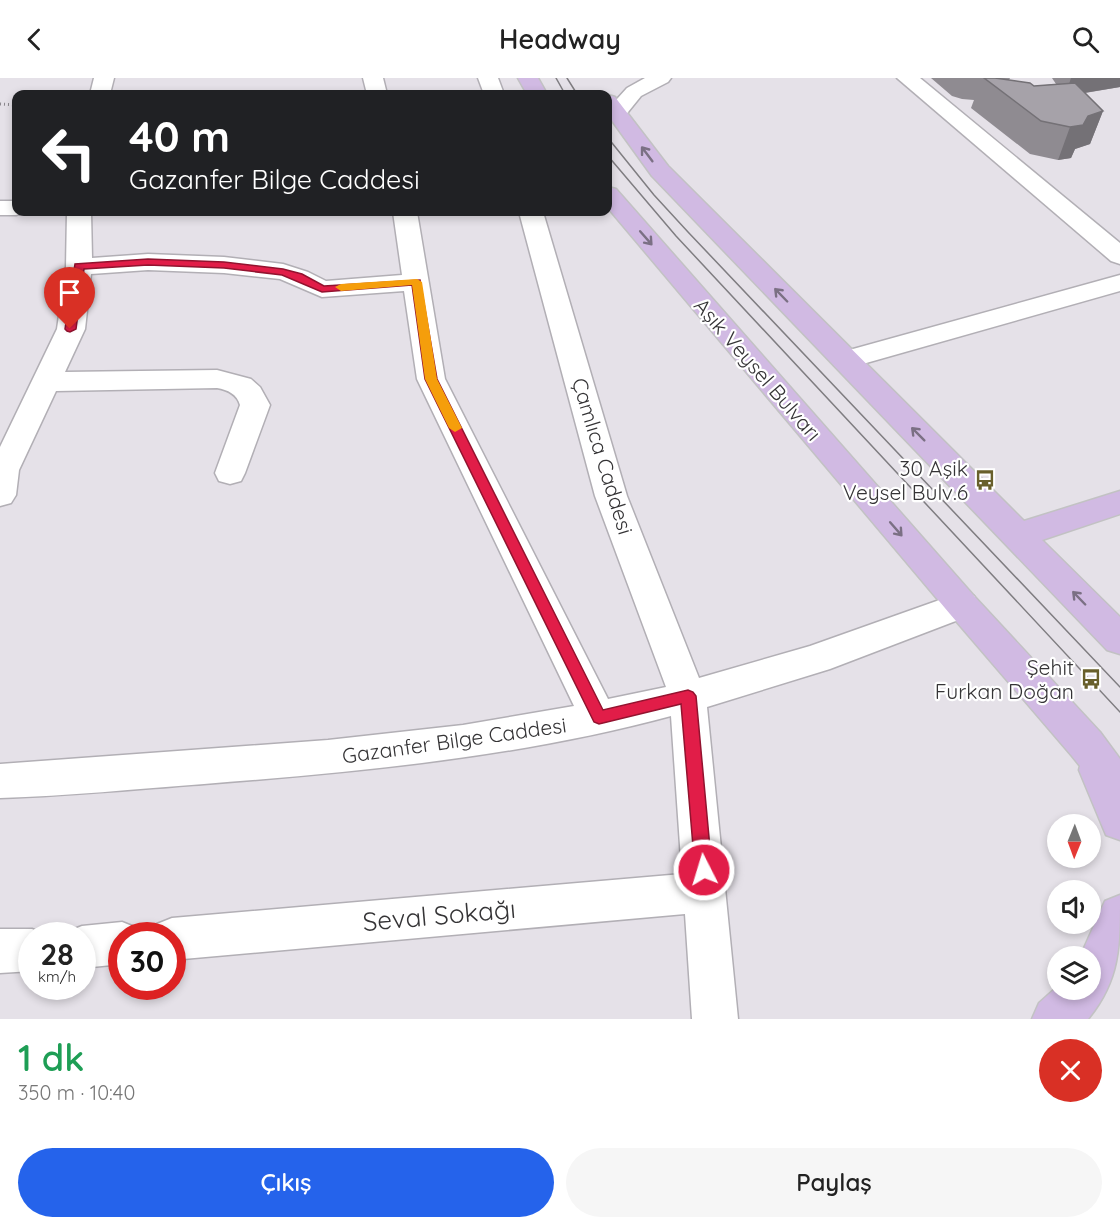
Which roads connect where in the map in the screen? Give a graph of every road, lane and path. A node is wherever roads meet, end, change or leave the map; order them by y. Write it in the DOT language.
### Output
graph roads {
  1 [pos="661,78"];
  2 [pos="907,78"];
  3 [pos="612,97"];
  4 [pos="612,106"];
  5 [pos="612,199"];
  6 [pos="79,216"];
  7 [pos="406,216"];
  8 [pos="532,216"];
  9 [pos="1120,256"];
  10 [pos="79,267"];
  11 [pos="417,282"];
  12 [pos="1120,283"];
  13 [pos="845,360"];
  14 [pos="45,382"];
  15 [pos="230,473"];
  16 [pos="1,478"];
  17 [pos="1120,502"];
  18 [pos="1018,535"];
  19 [pos="962,604"];
  20 [pos="1120,640"];
  21 [pos="688,696"];
  22 [pos="599,718"];
  23 [pos="1086,744"];
  24 [pos="0,781"];
  25 [pos="1120,789"];
  26 [pos="1120,822"];
  27 [pos="706,892"];
  28 [pos="1120,916"];
  29 [pos="186,938"];
  30 [pos="18,950"];
  31 [pos="0,951"];
  32 [pos="1101,960"];
  33 [pos="1075,1000"];
  34 [pos="715,1019"];
  35 [pos="1055,1019"];
  1 -- 3 [label="street"];
  2 -- 9 [label="street"];
  13 -- 4 [label="main road, one-way"];
  5 -- 19 [label="main road, Aşık Veysel Bulvarı, one-way"];
  6 -- 10 [label="street"];
  7 -- 11 [label="street"];
  8 -- 21 [label="street, Çamlıca Caddesi"];
  10 -- 11 [label="street"];
  10 -- 14 [label="street"];
  11 -- 22 [label="street"];
  12 -- 13 [label="street"];
  18 -- 13 [label="main road, one-way"];
  14 -- 15 [label="street"];
  14 -- 16 [label="street"];
  17 -- 18 [label="main road"];
  20 -- 18 [label="main road, one-way"];
  19 -- 21 [label="street, Gazanfer Bilge Caddesi"];
  19 -- 23 [label="main road, Aşık Veysel Bulvarı"];
  21 -- 22 [label="street, Gazanfer Bilge Caddesi"];
  21 -- 27 [label="street, Çamlıca Caddesi"];
  22 -- 24 [label="street, Gazanfer Bilge Caddesi"];
  23 -- 25 [label="main road, Aşık Veysel Bulvarı"];
  23 -- 26 [label="main road"];
  27 -- 29 [label="street, Seval Sokağı"];
  27 -- 34 [label="street, Çamlıca Caddesi"];
  28 -- 32 [label="main road"];
  30 -- 31 [label="street"];
  33 -- 35 [label="main road"];
}
